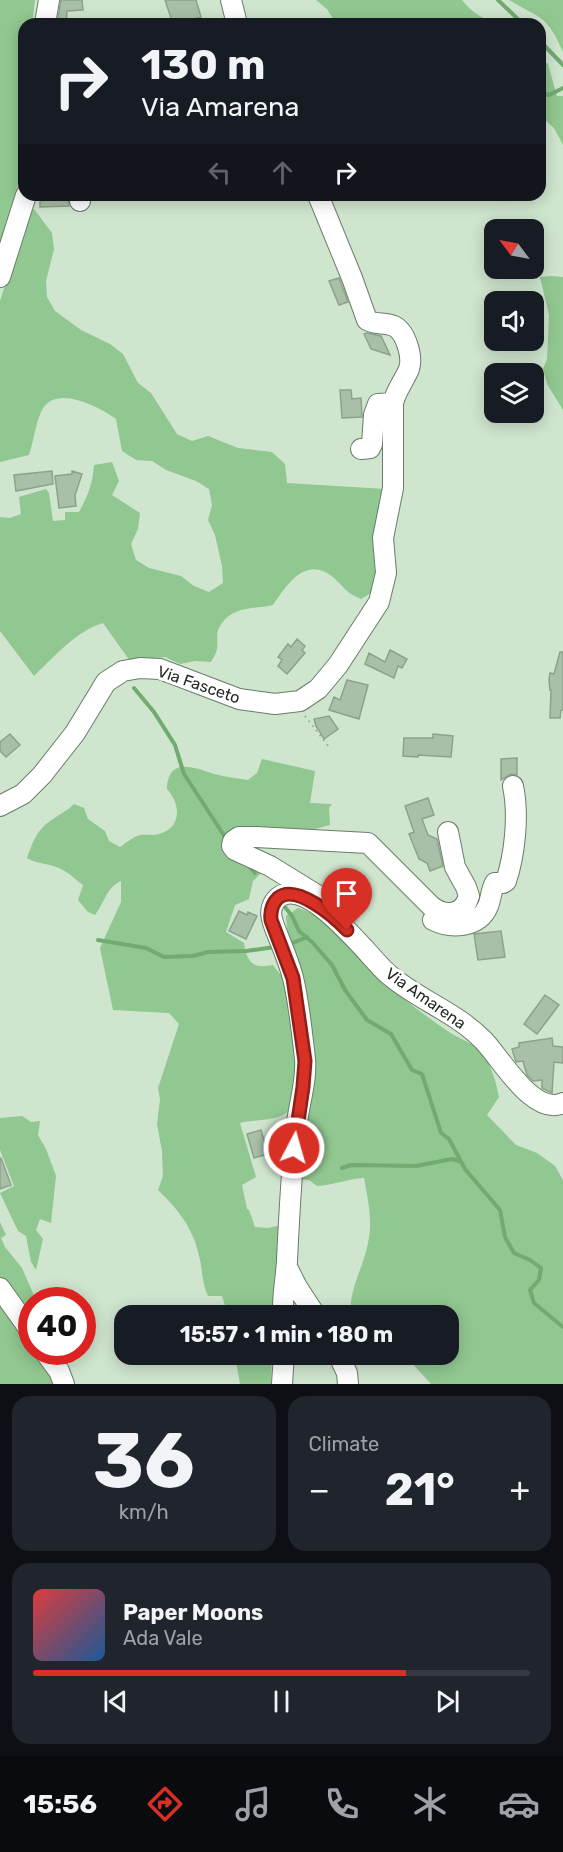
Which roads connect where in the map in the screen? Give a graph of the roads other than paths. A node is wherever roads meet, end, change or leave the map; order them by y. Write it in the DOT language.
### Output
graph roads {
  1 [pos="49,0"];
  2 [pos="231,0"];
  3 [pos="46,18"];
  4 [pos="236,18"];
  5 [pos="24,201"];
  6 [pos="320,201"];
  7 [pos="0,277"];
  8 [pos="393,403"];
  9 [pos="361,449"];
  10 [pos="513,786"];
  11 [pos="0,806"];
  12 [pos="448,832"];
  13 [pos="417,893"];
  14 [pos="356,940"];
  15 [pos="563,1103"];
  16 [pos="287,1267"];
  17 [pos="0,1288"];
  18 [pos="284,1305"];
  19 [pos="309,1305"];
  20 [pos="18,1313"];
  21 [pos="55,1365"];
  22 [pos="283,1365"];
  23 [pos="343,1365"];
  24 [pos="64,1384"];
  25 [pos="282,1384"];
  26 [pos="348,1384"];
  1 -- 3 [label="street"];
  2 -- 4 [label="street"];
  5 -- 7 [label="street"];
  6 -- 8 [label="street"];
  8 -- 9 [label="street"];
  8 -- 11 [label="street, Via Fasceto"];
  10 -- 13 [label="street"];
  12 -- 13 [label="street"];
  13 -- 14 [label="street"];
  14 -- 15 [label="street, Via Amarena"];
  14 -- 16 [label="street, Via Amarena"];
  16 -- 18 [label="street, Via Amarena"];
  16 -- 19 [label="street"];
  17 -- 20 [label="street"];
  21 -- 24 [label="street"];
  22 -- 25 [label="street"];
  23 -- 26 [label="street"];
}
